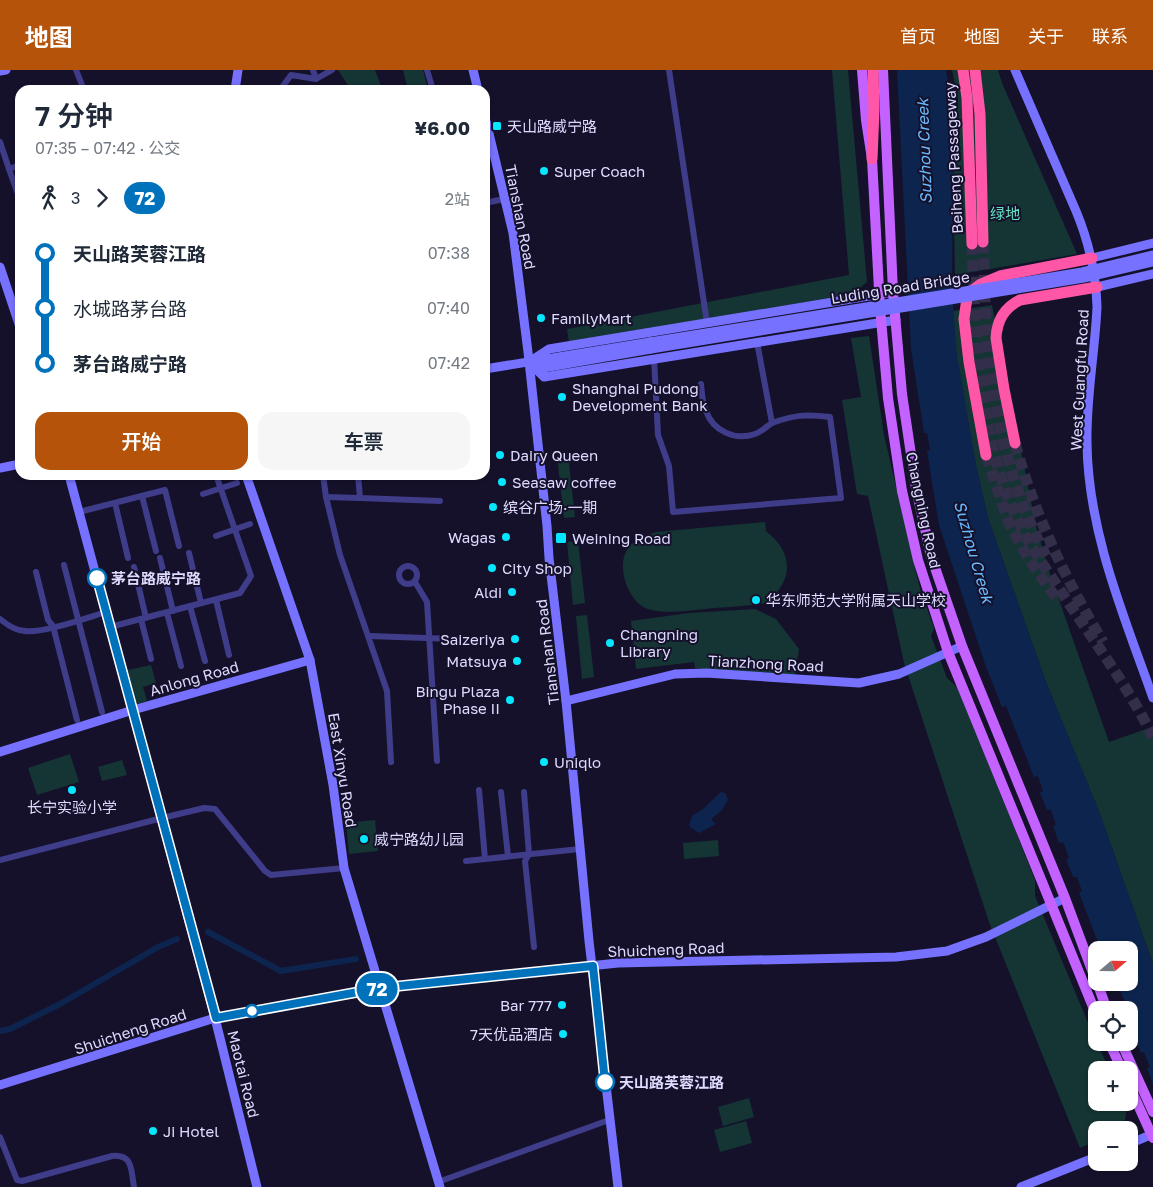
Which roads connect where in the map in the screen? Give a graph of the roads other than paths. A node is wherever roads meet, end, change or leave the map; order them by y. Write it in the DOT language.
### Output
graph roads {
  1 [pos="6,70"];
  2 [pos="76,70"];
  3 [pos="238,70"];
  4 [pos="313,70"];
  5 [pos="332,70"];
  6 [pos="427,70"];
  7 [pos="473,70"];
  8 [pos="670,70"];
  9 [pos="963,70"];
  10 [pos="975,70"];
  11 [pos="1015,70"];
  12 [pos="0,71"];
  13 [pos="873,71"];
  14 [pos="316,79"];
  15 [pos="82,85"];
  16 [pos="236,85"];
  17 [pos="284,85"];
  18 [pos="431,85"];
  19 [pos="477,85"];
  20 [pos="490,139"];
  21 [pos="0,142"];
  22 [pos="872,158"];
  23 [pos="15,167"];
  24 [pos="9,169"];
  25 [pos="15,186"];
  26 [pos="504,199"];
  27 [pos="490,202"];
  28 [pos="1153,243"];
  29 [pos="1153,254"];
  30 [pos="1092,258"];
  31 [pos="1153,262"];
  32 [pos="0,267"];
  33 [pos="1153,274"];
  34 [pos="1097,287"];
  35 [pos="893,292"];
  36 [pos="880,294"];
  37 [pos="15,302"];
  38 [pos="896,320"];
  39 [pos="882,322"];
  40 [pos="707,323"];
  41 [pos="757,342"];
  42 [pos="652,350"];
  43 [pos="529,362"];
  44 [pos="490,367"];
  45 [pos="701,384"];
  46 [pos="772,423"];
  47 [pos="1015,444"];
  48 [pos="986,455"];
  49 [pos="15,465"];
  50 [pos="0,468"];
  51 [pos="69,480"];
  52 [pos="218,480"];
  53 [pos="248,480"];
  54 [pos="324,480"];
  55 [pos="358,480"];
  56 [pos="237,483"];
  57 [pos="220,488"];
  58 [pos="204,494"];
  59 [pos="142,496"];
  60 [pos="326,497"];
  61 [pos="360,498"];
  62 [pos="440,501"];
  63 [pos="115,502"];
  64 [pos="79,512"];
  65 [pos="250,524"];
  66 [pos="235,529"];
  67 [pos="216,536"];
  68 [pos="179,546"];
  69 [pos="156,551"];
  70 [pos="189,552"];
  71 [pos="128,558"];
  72 [pos="160,558"];
  73 [pos="64,565"];
  74 [pos="134,567"];
  75 [pos="36,572"];
  76 [pos="415,582"];
  77 [pos="216,600"];
  78 [pos="201,604"];
  79 [pos="190,606"];
  80 [pos="106,612"];
  81 [pos="170,612"];
  82 [pos="0,619"];
  83 [pos="143,619"];
  84 [pos="79,620"];
  85 [pos="53,626"];
  86 [pos="110,627"];
  87 [pos="369,636"];
  88 [pos="428,638"];
  89 [pos="454,639"];
  90 [pos="962,646"];
  91 [pos="948,652"];
  92 [pos="229,655"];
  93 [pos="151,659"];
  94 [pos="310,660"];
  95 [pos="205,662"];
  96 [pos="180,666"];
  97 [pos="1153,698"];
  98 [pos="566,701"];
  99 [pos="133,710"];
  100 [pos="102,712"];
  101 [pos="77,720"];
  102 [pos="0,752"];
  103 [pos="437,761"];
  104 [pos="391,762"];
  105 [pos="479,790"];
  106 [pos="501,792"];
  107 [pos="524,792"];
  108 [pos="162,818"];
  109 [pos="580,849"];
  110 [pos="529,854"];
  111 [pos="508,856"];
  112 [pos="485,859"];
  113 [pos="0,860"];
  114 [pos="466,861"];
  115 [pos="344,868"];
  116 [pos="1065,898"];
  117 [pos="1052,904"];
  118 [pos="534,947"];
  119 [pos="1088,958"];
  120 [pos="593,966"];
  121 [pos="380,988"];
  122 [pos="1091,1001"];
  123 [pos="216,1018"];
  124 [pos="1125,1051"];
  125 [pos="0,1085"];
  126 [pos="1138,1105"];
  127 [pos="1153,1112"];
  128 [pos="609,1120"];
  129 [pos="1153,1136"];
  130 [pos="0,1137"];
  131 [pos="1138,1141"];
  132 [pos="1088,1160"];
  133 [pos="439,1184"];
  134 [pos="134,1187"];
  135 [pos="257,1187"];
  136 [pos="618,1187"];
  137 [pos="1020,1187"];
  1 -- 12 [label="street"];
  2 -- 15 [label="street"];
  3 -- 16 [label="street"];
  4 -- 14 [label="street"];
  5 -- 14 [label="street"];
  6 -- 18 [label="street"];
  7 -- 19 [label="street"];
  8 -- 40 [label="street"];
  9 -- 10 [label="highway, Beiheng Passageway"];
  11 -- 30 [label="street, West Guangfu Road"];
  13 -- 22 [label="highway"];
  13 -- 35 [label="main road, Changning Road"];
  14 -- 17 [label="street"];
  20 -- 26 [label="street, Tianshan Road"];
  21 -- 24 [label="street"];
  22 -- 36 [label="main road, Changning Road"];
  23 -- 24 [label="street"];
  24 -- 25 [label="street"];
  26 -- 27 [label="street"];
  26 -- 43 [label="street, Tianshan Road"];
  28 -- 30 [label="street"];
  29 -- 42 [label="street, Luding Road Bridge, bridge"];
  30 -- 34 [label="street, West Guangfu Road"];
  30 -- 48 [label="highway"];
  31 -- 42 [label="street, Luding Road Bridge, bridge"];
  32 -- 37 [label="street"];
  33 -- 34 [label="street"];
  34 -- 47 [label="highway"];
  34 -- 97 [label="street, West Guangfu Road"];
  35 -- 36 [label="street"];
  35 -- 38 [label="main road, Changning Road"];
  36 -- 39 [label="main road, Changning Road"];
  36 -- 40 [label="street"];
  38 -- 39 [label="street"];
  38 -- 90 [label="main road, Changning Road"];
  39 -- 41 [label="street"];
  39 -- 91 [label="main road, Changning Road"];
  40 -- 43 [label="street"];
  41 -- 42 [label="street"];
  41 -- 46 [label="street"];
  42 -- 43 [label="street"];
  42 -- 46 [label="street"];
  43 -- 44 [label="street"];
  43 -- 98 [label="street, Tianshan Road"];
  45 -- 46 [label="street"];
  49 -- 50 [label="street"];
  51 -- 64 [label="street, Maotai Road"];
  52 -- 57 [label="street"];
  53 -- 94 [label="street, East Xinyu Road"];
  54 -- 60 [label="street"];
  55 -- 61 [label="street"];
  56 -- 57 [label="street"];
  57 -- 58 [label="street"];
  57 -- 66 [label="street"];
  59 -- 63 [label="street"];
  59 -- 68 [label="street"];
  59 -- 69 [label="street"];
  60 -- 61 [label="street"];
  60 -- 87 [label="street"];
  61 -- 62 [label="street"];
  63 -- 64 [label="street"];
  63 -- 71 [label="street"];
  64 -- 80 [label="street, Maotai Road"];
  65 -- 66 [label="street"];
  66 -- 67 [label="street"];
  66 -- 77 [label="street"];
  70 -- 78 [label="street"];
  72 -- 81 [label="street"];
  73 -- 84 [label="street"];
  74 -- 83 [label="street"];
  75 -- 85 [label="street"];
  76 -- 88 [label="street"];
  77 -- 78 [label="street"];
  77 -- 92 [label="street"];
  78 -- 79 [label="street"];
  79 -- 81 [label="street"];
  79 -- 95 [label="street"];
  80 -- 84 [label="street"];
  80 -- 86 [label="street, Maotai Road"];
  81 -- 83 [label="street"];
  81 -- 96 [label="street"];
  82 -- 85 [label="street"];
  83 -- 86 [label="street"];
  83 -- 93 [label="street"];
  84 -- 85 [label="street"];
  84 -- 100 [label="street"];
  85 -- 101 [label="street"];
  86 -- 99 [label="street, Maotai Road"];
  87 -- 88 [label="street"];
  87 -- 104 [label="street"];
  88 -- 89 [label="street"];
  88 -- 103 [label="street"];
  90 -- 91 [label="street, Tianzhong Road"];
  90 -- 116 [label="main road, Changning Road"];
  91 -- 98 [label="street, Tianzhong Road"];
  91 -- 117 [label="main road, Changning Road"];
  94 -- 99 [label="street, Anlong Road"];
  94 -- 115 [label="street, East Xinyu Road"];
  98 -- 109 [label="street, Tianshan Road"];
  99 -- 102 [label="street, Anlong Road"];
  99 -- 108 [label="street, Maotai Road"];
  105 -- 112 [label="street"];
  106 -- 111 [label="street"];
  107 -- 110 [label="street"];
  108 -- 113 [label="street"];
  108 -- 115 [label="street"];
  108 -- 123 [label="street, Maotai Road"];
  109 -- 110 [label="street"];
  109 -- 120 [label="street, Tianshan Road"];
  110 -- 111 [label="street"];
  110 -- 118 [label="street"];
  111 -- 112 [label="street"];
  112 -- 114 [label="street"];
  115 -- 121 [label="street, East Xinyu Road"];
  116 -- 117 [label="street, Shuicheng Road"];
  116 -- 119 [label="main road, Changning Road"];
  117 -- 120 [label="street, Shuicheng Road"];
  117 -- 122 [label="main road, Changning Road"];
  120 -- 121 [label="street, Shuicheng Road"];
  120 -- 128 [label="street, Tianshan Road"];
  121 -- 123 [label="street, Shuicheng Road"];
  121 -- 133 [label="street, East Xinyu Road"];
  123 -- 125 [label="street, Shuicheng Road"];
  123 -- 135 [label="street, Maotai Road"];
  124 -- 127 [label="main road"];
  126 -- 129 [label="main road"];
  128 -- 133 [label="street"];
  128 -- 136 [label="street, Tianshan Road"];
  129 -- 131 [label="street"];
  130 -- 134 [label="street"];
  132 -- 137 [label="street"];
}
